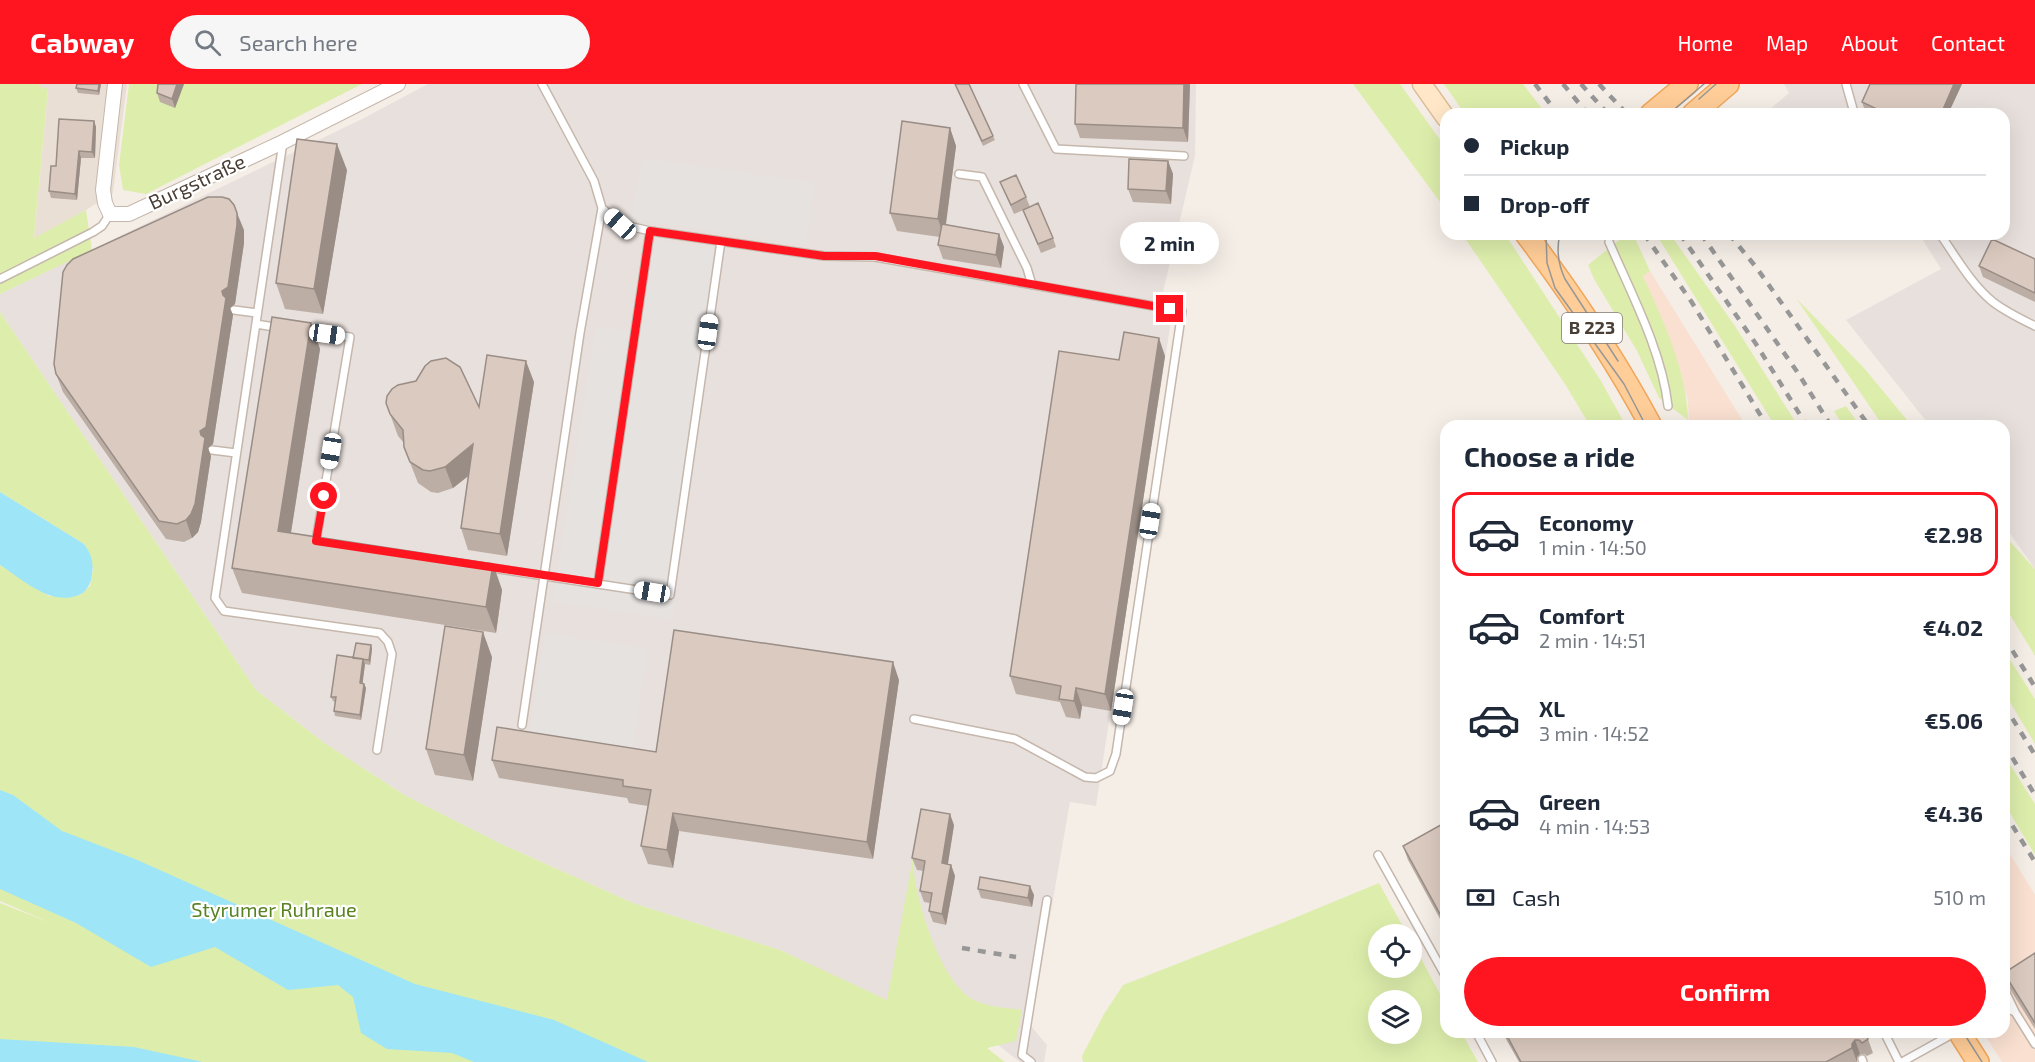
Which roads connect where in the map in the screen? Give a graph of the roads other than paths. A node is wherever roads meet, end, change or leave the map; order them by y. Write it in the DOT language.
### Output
graph roads {
  1 [pos="115,84"];
  2 [pos="398,84"];
  3 [pos="542,84"];
  4 [pos="1023,84"];
  5 [pos="1422,84"];
  6 [pos="1687,84"];
  7 [pos="1728,84"];
  8 [pos="1846,84"];
  9 [pos="1659,108"];
  10 [pos="1700,108"];
  11 [pos="1852,108"];
  12 [pos="1440,110"];
  13 [pos="283,142"];
  14 [pos="1184,156"];
  15 [pos="959,174"];
  16 [pos="602,208"];
  17 [pos="111,214"];
  18 [pos="650,231"];
  19 [pos="1537,240"];
  20 [pos="1944,240"];
  21 [pos="721,241"];
  22 [pos="1609,242"];
  23 [pos="0,279"];
  24 [pos="1032,285"];
  25 [pos="234,310"];
  26 [pos="257,313"];
  27 [pos="256,324"];
  28 [pos="2035,326"];
  29 [pos="291,329"];
  30 [pos="303,331"];
  31 [pos="1668,406"];
  32 [pos="1648,420"];
  33 [pos="212,450"];
  34 [pos="236,453"];
  35 [pos="327,543"];
  36 [pos="482,567"];
  37 [pos="544,576"];
  38 [pos="598,583"];
  39 [pos="914,719"];
  40 [pos="522,725"];
  41 [pos="377,750"];
  42 [pos="1378,855"];
  43 [pos="1047,900"];
  44 [pos="1440,966"];
  45 [pos="2010,1001"];
  46 [pos="2010,1010"];
  47 [pos="2015,1012"];
  48 [pos="1479,1038"];
  49 [pos="1887,1038"];
  50 [pos="1946,1038"];
  51 [pos="1961,1038"];
  52 [pos="2035,1044"];
  53 [pos="1972,1058"];
  54 [pos="1031,1062"];
  55 [pos="1492,1062"];
  56 [pos="1900,1062"];
  1 -- 17 [label="street"];
  2 -- 13 [label="street, Burgstraße"];
  3 -- 16 [label="lane"];
  4 -- 14 [label="lane"];
  5 -- 12 [label="main road"];
  6 -- 9 [label="main road"];
  7 -- 10 [label="main road"];
  8 -- 11 [label="lane"];
  13 -- 17 [label="street, Burgstraße"];
  13 -- 26 [label="lane"];
  15 -- 24 [label="lane"];
  16 -- 18 [label="lane"];
  16 -- 37 [label="lane"];
  17 -- 23 [label="lane"];
  18 -- 21 [label="lane"];
  18 -- 38 [label="lane"];
  19 -- 32 [label="main road, B 223"];
  20 -- 28 [label="lane"];
  21 -- 24 [label="lane"];
  21 -- 38 [label="lane"];
  22 -- 31 [label="lane"];
  24 -- 39 [label="lane"];
  25 -- 26 [label="lane"];
  26 -- 27 [label="lane"];
  27 -- 29 [label="lane"];
  27 -- 34 [label="lane"];
  30 -- 35 [label="lane"];
  33 -- 34 [label="lane"];
  34 -- 41 [label="lane"];
  36 -- 37 [label="lane"];
  37 -- 38 [label="lane"];
  37 -- 40 [label="lane"];
  42 -- 44 [label="lane"];
  43 -- 54 [label="lane"];
  45 -- 47 [label="lane"];
  46 -- 47 [label="lane"];
  47 -- 52 [label="lane"];
  48 -- 55 [label="lane"];
  49 -- 56 [label="lane"];
  50 -- 56 [label="lane"];
  51 -- 53 [label="main road"];
}
